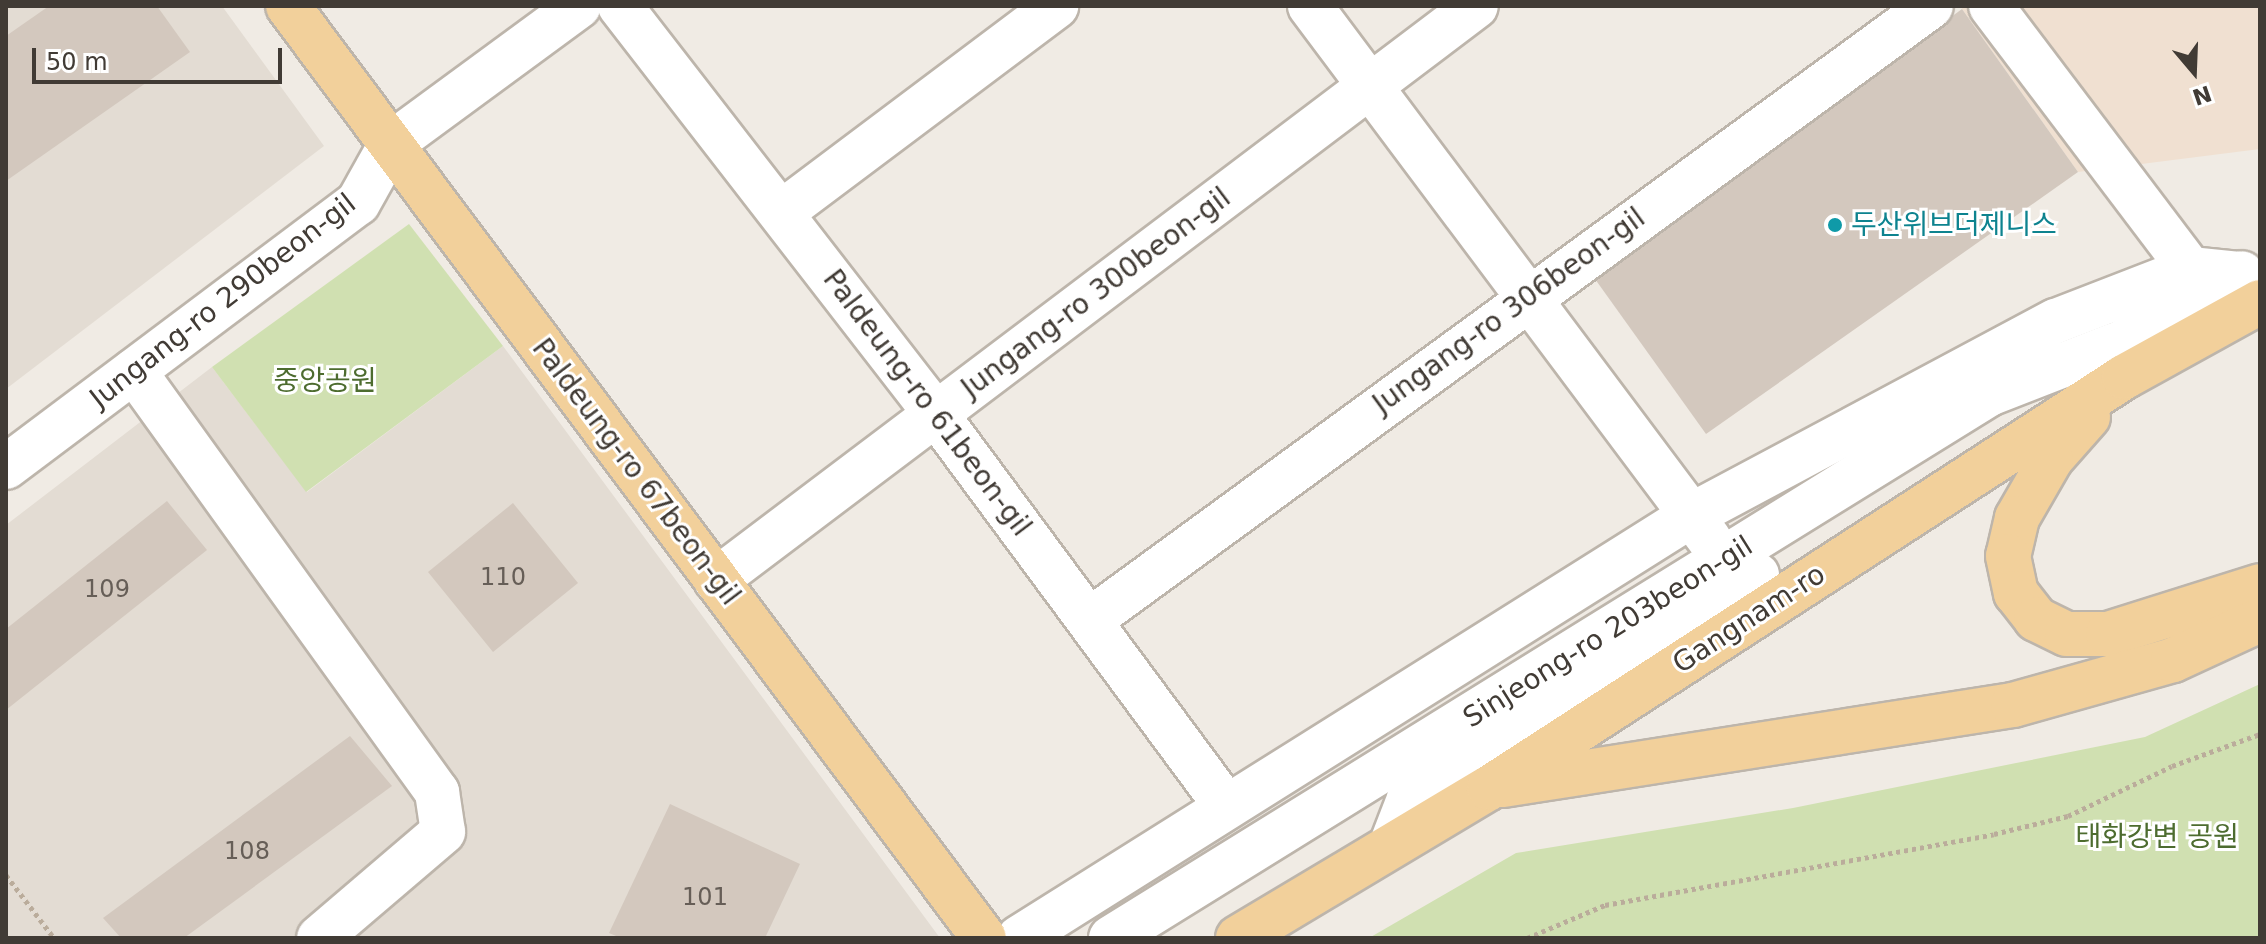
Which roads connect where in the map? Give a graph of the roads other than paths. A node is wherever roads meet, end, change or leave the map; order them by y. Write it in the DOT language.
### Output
graph roads {
  1 [pos="288,6"];
  2 [pos="579,6"];
  3 [pos="620,6"];
  4 [pos="1056,6"];
  5 [pos="1310,6"];
  6 [pos="1476,6"];
  7 [pos="1931,6"];
  8 [pos="1991,6"];
  9 [pos="1370,86"];
  10 [pos="391,144"];
  11 [pos="782,212"];
  12 [pos="2190,269"];
  13 [pos="2253,280"];
  14 [pos="1528,297"];
  15 [pos="2119,361"];
  16 [pos="134,371"];
  17 [pos="936,414"];
  18 [pos="6,467"];
  19 [pos="1692,515"];
  20 [pos="1724,560"];
  21 [pos="716,580"];
  22 [pos="2260,586"];
  23 [pos="1090,620"];
  24 [pos="2260,620"];
  25 [pos="1489,788"];
  26 [pos="1226,806"];
  27 [pos="1392,843"];
  28 [pos="319,938"];
  29 [pos="984,938"];
  30 [pos="1019,938"];
  31 [pos="1111,938"];
  32 [pos="1238,938"];
  1 -- 10 [label="main road, Paldeung-ro 67beon-gil"];
  2 -- 10 [label="street, Jungang-ro 290beon-gil"];
  3 -- 11 [label="street, Paldeung-ro 61beon-gil"];
  4 -- 11 [label="street"];
  5 -- 9 [label="street"];
  6 -- 9 [label="street, Jungang-ro 300beon-gil"];
  7 -- 14 [label="street, Jungang-ro 306beon-gil"];
  8 -- 12 [label="street"];
  9 -- 14 [label="street"];
  9 -- 17 [label="street, Jungang-ro 300beon-gil"];
  10 -- 16 [label="street, Jungang-ro 290beon-gil"];
  10 -- 21 [label="main road, Paldeung-ro 67beon-gil"];
  11 -- 17 [label="street, Paldeung-ro 61beon-gil"];
  12 -- 13 [label="street"];
  12 -- 19 [label="street"];
  13 -- 15 [label="main road, Gangnam-ro"];
  14 -- 19 [label="street"];
  14 -- 23 [label="street, Jungang-ro 306beon-gil"];
  15 -- 20 [label="street, Sinjeong-ro 203beon-gil"];
  15 -- 22 [label="main road"];
  15 -- 25 [label="main road, Gangnam-ro"];
  15 -- 27 [label="street"];
  16 -- 18 [label="street, Jungang-ro 290beon-gil"];
  16 -- 28 [label="street"];
  17 -- 21 [label="street, Jungang-ro 300beon-gil"];
  17 -- 23 [label="street, Paldeung-ro 61beon-gil"];
  19 -- 20 [label="street"];
  19 -- 26 [label="street"];
  20 -- 31 [label="street, Sinjeong-ro 203beon-gil"];
  21 -- 29 [label="main road, Paldeung-ro 67beon-gil"];
  23 -- 26 [label="street, Paldeung-ro 61beon-gil"];
  24 -- 25 [label="main road"];
  25 -- 27 [label="main road, Gangnam-ro"];
  26 -- 30 [label="street"];
  27 -- 32 [label="main road, Gangnam-ro"];
}
